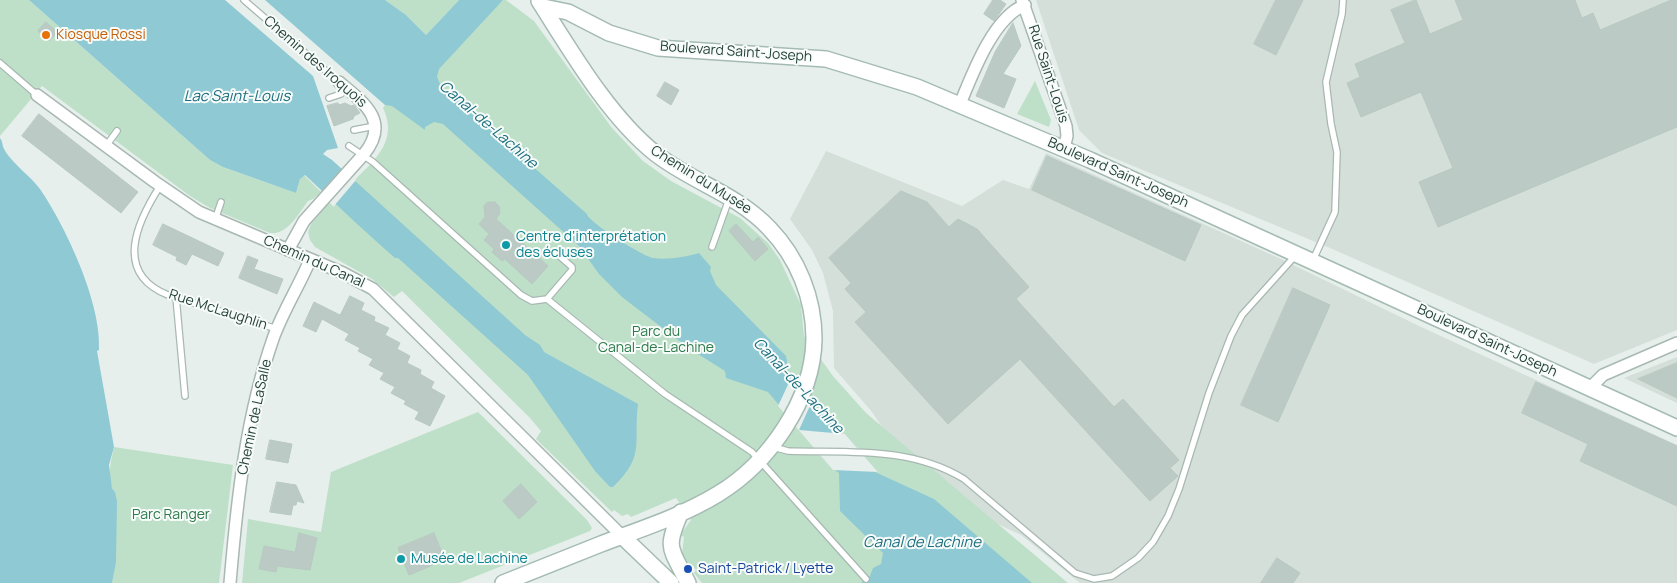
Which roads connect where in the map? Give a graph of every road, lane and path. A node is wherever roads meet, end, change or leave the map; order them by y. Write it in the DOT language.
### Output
graph roads {
  1 [pos="244,0"];
  2 [pos="1343,0"];
  3 [pos="545,2"];
  4 [pos="1024,3"];
  5 [pos="0,63"];
  6 [pos="343,85"];
  7 [pos="37,95"];
  8 [pos="329,98"];
  9 [pos="960,104"];
  10 [pos="374,126"];
  11 [pos="354,130"];
  12 [pos="117,131"];
  13 [pos="106,146"];
  14 [pos="350,146"];
  15 [pos="1064,148"];
  16 [pos="364,154"];
  17 [pos="160,186"];
  18 [pos="730,197"];
  19 [pos="221,202"];
  20 [pos="215,220"];
  21 [pos="712,247"];
  22 [pos="288,250"];
  23 [pos="556,252"];
  24 [pos="1296,254"];
  25 [pos="310,260"];
  26 [pos="1313,261"];
  27 [pos="176,297"];
  28 [pos="548,299"];
  29 [pos="277,329"];
  30 [pos="1677,343"];
  31 [pos="1590,388"];
  32 [pos="185,396"];
  33 [pos="1677,428"];
  34 [pos="771,446"];
  35 [pos="759,459"];
  36 [pos="681,512"];
  37 [pos="622,536"];
  38 [pos="866,579"];
  39 [pos="230,583"];
  40 [pos="504,583"];
  41 [pos="671,583"];
  42 [pos="688,583"];
  1 -- 6 [label="lane, Chemin des Iroquois"];
  2 -- 26 [label="lane"];
  3 -- 9 [label="street, Boulevard Saint-Joseph"];
  3 -- 18 [label="street, Chemin du Musée"];
  4 -- 9 [label="street"];
  4 -- 15 [label="street, Rue Saint-Louis"];
  5 -- 7 [label="lane"];
  6 -- 8 [label="lane"];
  6 -- 10 [label="street, Chemin des Iroquois"];
  7 -- 13 [label="street, Chemin du Canal"];
  9 -- 15 [label="street, Boulevard Saint-Joseph"];
  10 -- 11 [label="lane"];
  10 -- 16 [label="street"];
  12 -- 13 [label="lane"];
  13 -- 17 [label="street, Chemin du Canal"];
  14 -- 16 [label="lane"];
  15 -- 24 [label="street, Boulevard Saint-Joseph"];
  16 -- 22 [label="street"];
  16 -- 28 [label="lane"];
  17 -- 20 [label="street, Chemin du Canal"];
  17 -- 27 [label="lane, Rue McLaughlin"];
  18 -- 21 [label="lane"];
  18 -- 34 [label="street, Chemin du Musée"];
  19 -- 20 [label="lane"];
  20 -- 22 [label="street, Chemin du Canal"];
  22 -- 25 [label="street, Chemin du Canal"];
  23 -- 28 [label="lane"];
  24 -- 26 [label="street, Boulevard Saint-Joseph"];
  24 -- 34 [label="lane"];
  25 -- 29 [label="street, Chemin de LaSalle"];
  25 -- 37 [label="street, Chemin du Canal"];
  26 -- 31 [label="street, Boulevard Saint-Joseph"];
  27 -- 29 [label="lane, Rue McLaughlin"];
  27 -- 32 [label="lane"];
  28 -- 35 [label="lane"];
  29 -- 39 [label="street, Chemin de LaSalle"];
  30 -- 31 [label="street"];
  31 -- 33 [label="street, Boulevard Saint-Joseph"];
  34 -- 35 [label="street, Chemin du Musée"];
  35 -- 36 [label="street, Chemin du Musée"];
  35 -- 38 [label="lane"];
  36 -- 37 [label="street, Chemin du Musée"];
  36 -- 42 [label="street"];
  37 -- 40 [label="street, Chemin du Musée"];
  37 -- 41 [label="street"];
}
